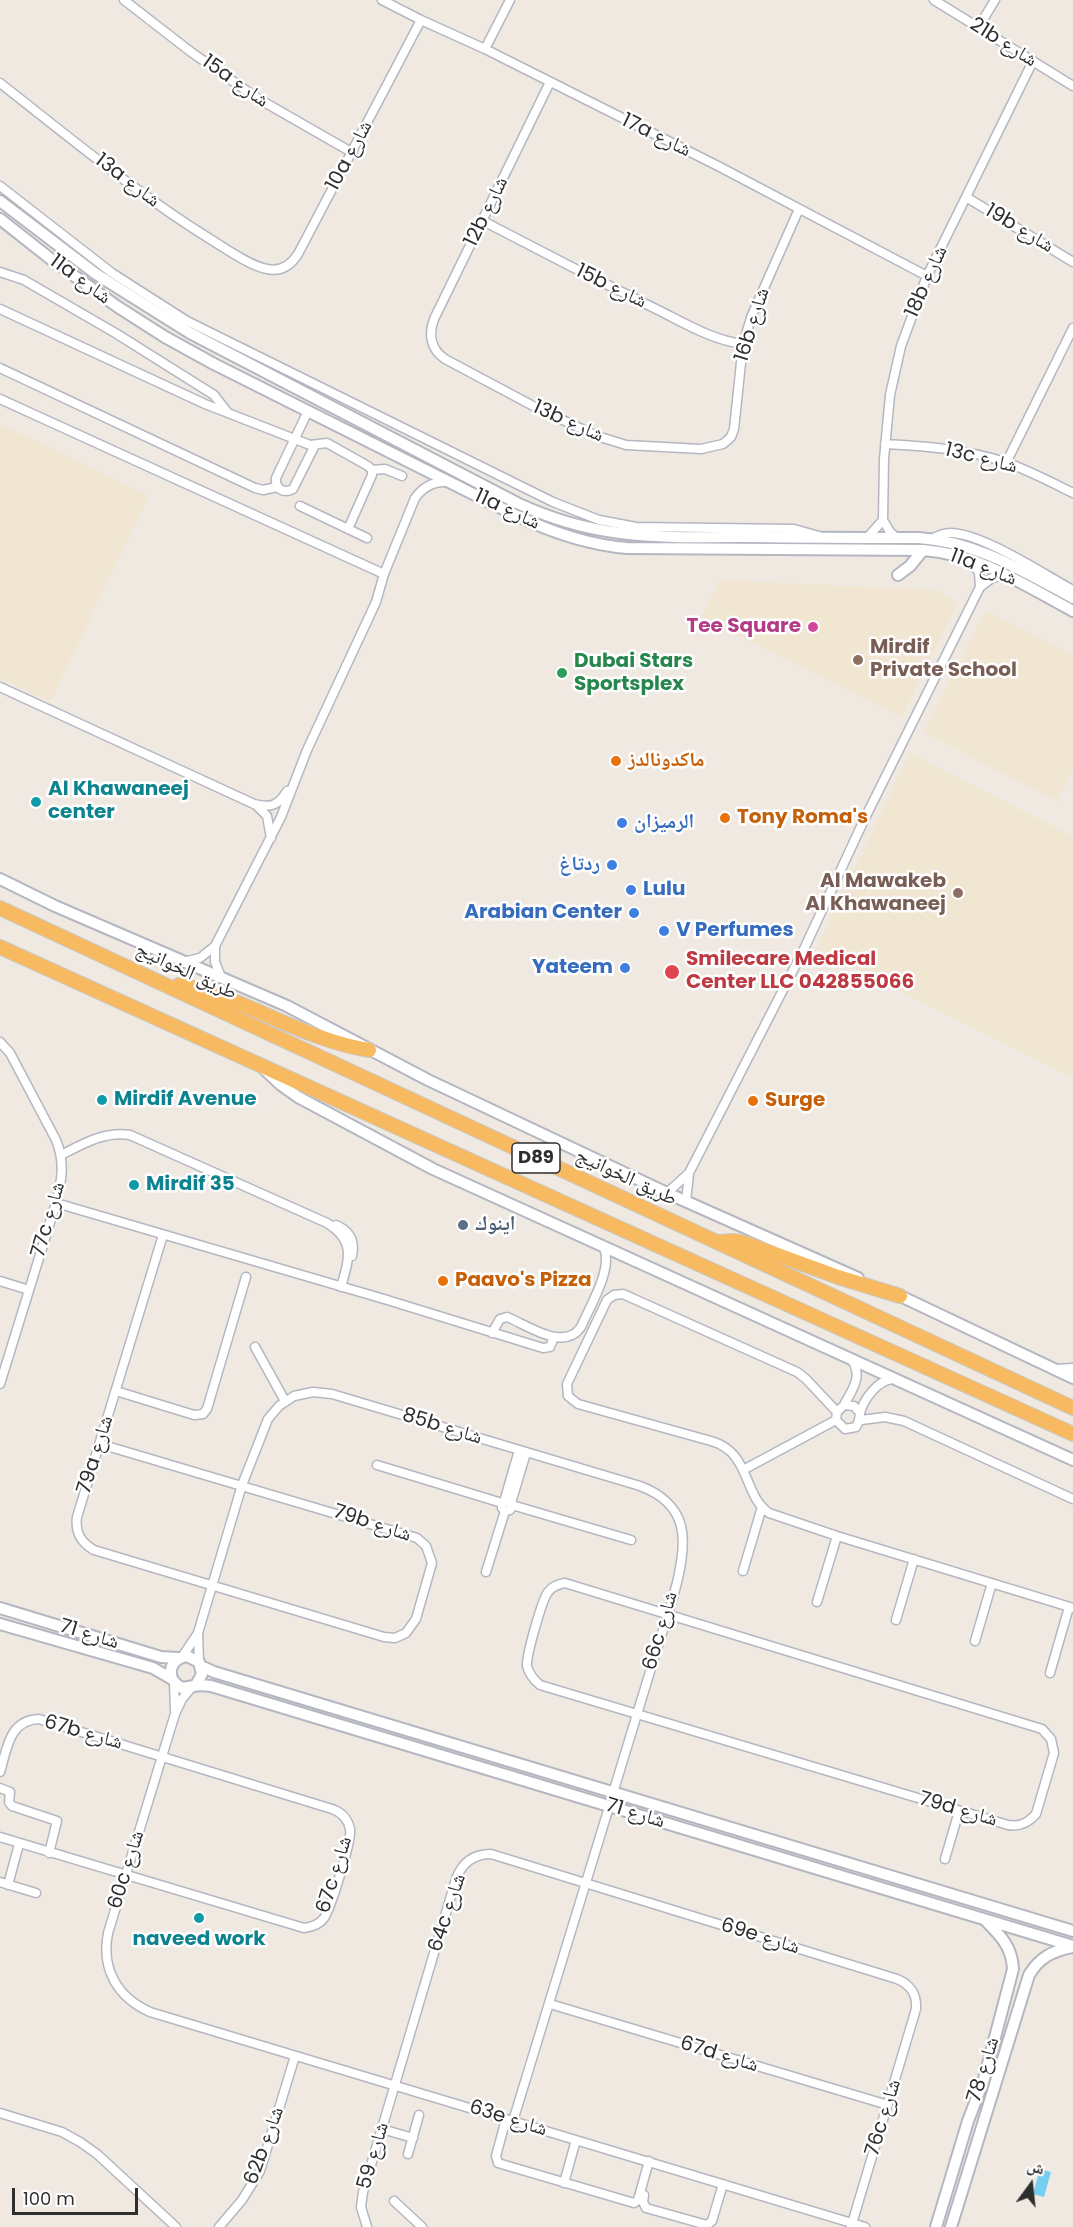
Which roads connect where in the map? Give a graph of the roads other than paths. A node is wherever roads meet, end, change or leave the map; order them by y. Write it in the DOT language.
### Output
graph roads {
  1 [pos="124,0"];
  2 [pos="382,0"];
  3 [pos="510,0"];
  4 [pos="934,0"];
  5 [pos="995,0"];
  6 [pos="421,20"];
  7 [pos="978,27"];
  8 [pos="485,49"];
  9 [pos="1033,61"];
  10 [pos="550,82"];
  11 [pos="0,83"];
  12 [pos="1073,86"];
  13 [pos="353,153"];
  14 [pos="0,186"];
  15 [pos="966,197"];
  16 [pos="0,201"];
  17 [pos="799,209"];
  18 [pos="0,219"];
  19 [pos="483,221"];
  20 [pos="1073,262"];
  21 [pos="262,268"];
  22 [pos="0,272"];
  23 [pos="927,276"];
  24 [pos="0,309"];
  25 [pos="1073,328"];
  26 [pos="432,342"];
  27 [pos="743,345"];
  28 [pos="276,366"];
  29 [pos="0,369"];
  30 [pos="243,379"];
  31 [pos="282,380"];
  32 [pos="0,399"];
  33 [pos="308,411"];
  34 [pos="228,413"];
  35 [pos="395,438"];
  36 [pos="294,440"];
  37 [pos="723,444"];
  38 [pos="885,444"];
  39 [pos="315,446"];
  40 [pos="409,462"];
  41 [pos="1006,463"];
  42 [pos="372,470"];
  43 [pos="402,476"];
  44 [pos="470,477"];
  45 [pos="447,482"];
  46 [pos="277,487"];
  47 [pos="1073,493"];
  48 [pos="300,506"];
  49 [pos="883,520"];
  50 [pos="348,529"];
  51 [pos="367,538"];
  52 [pos="822,538"];
  53 [pos="867,538"];
  54 [pos="897,538"];
  55 [pos="932,539"];
  56 [pos="922,550"];
  57 [pos="968,558"];
  58 [pos="384,574"];
  59 [pos="1007,574"];
  60 [pos="898,575"];
  61 [pos="980,587"];
  62 [pos="1073,590"];
  63 [pos="1073,598"];
  64 [pos="1073,611"];
  65 [pos="0,687"];
  66 [pos="293,784"];
  67 [pos="254,804"];
  68 [pos="271,838"];
  69 [pos="0,879"];
  70 [pos="0,908"];
  71 [pos="0,946"];
  72 [pos="214,946"];
  73 [pos="182,962"];
  74 [pos="221,977"];
  75 [pos="163,983"];
  76 [pos="0,1042"];
  77 [pos="0,1048"];
  78 [pos="369,1050"];
  79 [pos="15,1063"];
  80 [pos="258,1063"];
  81 [pos="61,1155"];
  82 [pos="689,1173"];
  83 [pos="667,1193"];
  84 [pos="686,1202"];
  85 [pos="56,1203"];
  86 [pos="163,1235"];
  87 [pos="717,1243"];
  88 [pos="604,1248"];
  89 [pos="246,1277"];
  90 [pos="0,1281"];
  91 [pos="341,1287"];
  92 [pos="29,1290"];
  93 [pos="900,1296"];
  94 [pos="492,1333"];
  95 [pos="554,1337"];
  96 [pos="255,1347"];
  97 [pos="852,1360"];
  98 [pos="1073,1368"];
  99 [pos="1053,1369"];
  100 [pos="1073,1378"];
  101 [pos="891,1379"];
  102 [pos="0,1384"];
  103 [pos="116,1391"];
  104 [pos="285,1401"];
  105 [pos="1073,1408"];
  106 [pos="842,1410"];
  107 [pos="860,1417"];
  108 [pos="1073,1434"];
  109 [pos="100,1444"];
  110 [pos="523,1452"];
  111 [pos="1073,1460"];
  112 [pos="377,1464"];
  113 [pos="743,1470"];
  114 [pos="242,1485"];
  115 [pos="640,1486"];
  116 [pos="1073,1499"];
  117 [pos="507,1505"];
  118 [pos="762,1507"];
  119 [pos="837,1536"];
  120 [pos="631,1540"];
  121 [pos="914,1559"];
  122 [pos="743,1571"];
  123 [pos="486,1572"];
  124 [pos="992,1583"];
  125 [pos="212,1587"];
  126 [pos="817,1602"];
  127 [pos="1071,1607"];
  128 [pos="0,1608"];
  129 [pos="667,1614"];
  130 [pos="896,1620"];
  131 [pos="0,1624"];
  132 [pos="198,1633"];
  133 [pos="975,1641"];
  134 [pos="180,1657"];
  135 [pos="200,1664"];
  136 [pos="1050,1673"];
  137 [pos="173,1681"];
  138 [pos="194,1686"];
  139 [pos="175,1714"];
  140 [pos="637,1714"];
  141 [pos="162,1756"];
  142 [pos="0,1772"];
  143 [pos="0,1788"];
  144 [pos="613,1793"];
  145 [pos="609,1807"];
  146 [pos="674,1811"];
  147 [pos="959,1811"];
  148 [pos="0,1837"];
  149 [pos="19,1844"];
  150 [pos="49,1853"];
  151 [pos="945,1859"];
  152 [pos="125,1876"];
  153 [pos="4,1883"];
  154 [pos="585,1883"];
  155 [pos="36,1893"];
  156 [pos="984,1920"];
  157 [pos="1071,1929"];
  158 [pos="1073,1946"];
  159 [pos="550,2004"];
  160 [pos="915,2009"];
  161 [pos="150,2012"];
  162 [pos="295,2056"];
  163 [pos="395,2085"];
  164 [pos="888,2105"];
  165 [pos="971,2112"];
  166 [pos="0,2113"];
  167 [pos="419,2115"];
  168 [pos="509,2120"];
  169 [pos="382,2129"];
  170 [pos="413,2138"];
  171 [pos="576,2140"];
  172 [pos="408,2154"];
  173 [pos="973,2156"];
  174 [pos="651,2162"];
  175 [pos="564,2183"];
  176 [pos="723,2184"];
  177 [pos="394,2201"];
  178 [pos="943,2204"];
  179 [pos="852,2225"];
  180 [pos="176,2227"];
  181 [pos="219,2227"];
  182 [pos="367,2227"];
  183 [pos="422,2227"];
  184 [pos="865,2227"];
  185 [pos="936,2227"];
  186 [pos="946,2227"];
  187 [pos="951,2227"];
  1 -- 13 [label="street, 15a شارع"];
  2 -- 6 [label="street, 17a شارع"];
  3 -- 8 [label="street"];
  4 -- 7 [label="street, 21b شارع"];
  5 -- 7 [label="street"];
  6 -- 8 [label="street, 17a شارع"];
  6 -- 13 [label="street, 10a شارع"];
  7 -- 9 [label="street, 21b شارع"];
  8 -- 10 [label="street, 17a شارع"];
  9 -- 12 [label="street, 21b شارع"];
  9 -- 15 [label="street, 18b شارع"];
  10 -- 17 [label="street, 17a شارع"];
  10 -- 19 [label="street, 12b شارع"];
  11 -- 21 [label="street, 13a شارع"];
  13 -- 21 [label="street, 10a شارع"];
  14 -- 28 [label="street, 11a شارع"];
  15 -- 20 [label="street, 19b شارع"];
  15 -- 23 [label="street, 18b شارع"];
  16 -- 31 [label="street, 11a شارع"];
  17 -- 23 [label="street, 17a شارع"];
  17 -- 27 [label="street, 16b شارع"];
  18 -- 30 [label="street, 11a شارع"];
  19 -- 26 [label="street, 12b شارع"];
  19 -- 27 [label="street, 15b شارع"];
  22 -- 34 [label="street"];
  23 -- 38 [label="street, 18b شارع"];
  24 -- 34 [label="street"];
  25 -- 41 [label="street"];
  26 -- 37 [label="street, 13b شارع"];
  27 -- 37 [label="street, 16b شارع"];
  28 -- 31 [label="street"];
  28 -- 52 [label="street, 11a شارع"];
  29 -- 46 [label="street"];
  30 -- 33 [label="street, 11a شارع"];
  30 -- 35 [label="street"];
  31 -- 35 [label="street, 11a شارع"];
  32 -- 58 [label="street"];
  33 -- 36 [label="street"];
  33 -- 40 [label="street, 11a شارع"];
  34 -- 36 [label="street"];
  35 -- 44 [label="street, 11a شارع"];
  36 -- 39 [label="street"];
  36 -- 46 [label="street"];
  38 -- 41 [label="street, 13c شارع"];
  38 -- 49 [label="street, 18b شارع"];
  39 -- 42 [label="street"];
  39 -- 46 [label="street"];
  40 -- 44 [label="street"];
  40 -- 45 [label="street, 11a شارع"];
  41 -- 47 [label="street, 13c شارع"];
  42 -- 43 [label="street"];
  42 -- 50 [label="street"];
  44 -- 52 [label="street, 11a شارع"];
  45 -- 56 [label="street, 11a شارع"];
  45 -- 58 [label="street"];
  48 -- 50 [label="street"];
  49 -- 53 [label="street"];
  49 -- 54 [label="street"];
  50 -- 51 [label="street"];
  52 -- 53 [label="street, 11a شارع"];
  53 -- 54 [label="street, 11a شارع"];
  54 -- 55 [label="street, 11a شارع"];
  55 -- 62 [label="street"];
  55 -- 63 [label="street, 11a شارع"];
  56 -- 57 [label="street, 11a شارع"];
  56 -- 60 [label="street"];
  57 -- 59 [label="street, 11a شارع"];
  57 -- 61 [label="street"];
  58 -- 66 [label="street"];
  59 -- 61 [label="street"];
  59 -- 64 [label="street, 11a شارع"];
  61 -- 82 [label="street"];
  65 -- 67 [label="street"];
  66 -- 67 [label="street"];
  66 -- 68 [label="street"];
  67 -- 68 [label="street"];
  68 -- 72 [label="street"];
  69 -- 73 [label="street"];
  70 -- 75 [label="highway, طريق الخوانيج / D89"];
  71 -- 80 [label="highway, D89"];
  72 -- 73 [label="street"];
  72 -- 74 [label="street"];
  73 -- 74 [label="street"];
  74 -- 78 [label="street"];
  75 -- 78 [label="highway"];
  75 -- 87 [label="highway, طريق الخوانيج / D89"];
  76 -- 79 [label="street, 77c شارع"];
  77 -- 79 [label="street, 77c شارع"];
  78 -- 83 [label="street"];
  79 -- 81 [label="street, 77c شارع"];
  80 -- 88 [label="street"];
  80 -- 108 [label="highway, D89"];
  81 -- 85 [label="street, 77c شارع"];
  81 -- 91 [label="street"];
  82 -- 83 [label="street"];
  82 -- 84 [label="street"];
  83 -- 84 [label="street"];
  84 -- 93 [label="street"];
  85 -- 86 [label="street"];
  85 -- 92 [label="street, 77c شارع"];
  86 -- 91 [label="street"];
  86 -- 103 [label="street, 79a شارع"];
  87 -- 93 [label="highway"];
  87 -- 105 [label="highway, طريق الخوانيج / D89"];
  88 -- 95 [label="street"];
  88 -- 97 [label="street"];
  89 -- 103 [label="street"];
  90 -- 92 [label="street"];
  91 -- 94 [label="street"];
  92 -- 102 [label="street, 77c شارع"];
  93 -- 99 [label="street"];
  94 -- 95 [label="street"];
  94 -- 95 [label="street"];
  96 -- 104 [label="street"];
  97 -- 101 [label="street"];
  97 -- 106 [label="street"];
  98 -- 99 [label="street"];
  99 -- 100 [label="street"];
  101 -- 107 [label="street"];
  101 -- 111 [label="street"];
  103 -- 109 [label="street, 79a شارع"];
  104 -- 110 [label="street, 85b شارع"];
  104 -- 114 [label="street"];
  106 -- 107 [label="street"];
  106 -- 107 [label="street"];
  106 -- 113 [label="street"];
  106 -- 113 [label="street"];
  107 -- 116 [label="street"];
  109 -- 114 [label="street, 79b شارع"];
  109 -- 125 [label="street, 79a شارع"];
  110 -- 115 [label="street, 85b شارع"];
  110 -- 117 [label="street"];
  112 -- 117 [label="street"];
  113 -- 118 [label="street"];
  114 -- 125 [label="street"];
  114 -- 125 [label="street, 79b شارع"];
  115 -- 129 [label="street, 66c شارع"];
  117 -- 120 [label="street"];
  117 -- 123 [label="street"];
  118 -- 119 [label="street"];
  118 -- 122 [label="street"];
  119 -- 121 [label="street"];
  119 -- 126 [label="street"];
  121 -- 124 [label="street"];
  121 -- 130 [label="street"];
  124 -- 127 [label="street"];
  124 -- 133 [label="street"];
  125 -- 132 [label="street"];
  127 -- 136 [label="street"];
  128 -- 134 [label="street, شارع 71"];
  129 -- 140 [label="street, 66c شارع"];
  129 -- 140 [label="street, 79d شارع"];
  129 -- 147 [label="street, 79d شارع"];
  131 -- 137 [label="street, شارع 71"];
  132 -- 134 [label="street"];
  132 -- 135 [label="street"];
  134 -- 135 [label="street"];
  134 -- 137 [label="street"];
  135 -- 138 [label="street"];
  135 -- 144 [label="street, شارع 71"];
  137 -- 138 [label="street"];
  137 -- 139 [label="street, 60c شارع"];
  138 -- 139 [label="street, 60c شارع"];
  138 -- 145 [label="street, شارع 71"];
  139 -- 141 [label="street, 60c شارع"];
  140 -- 144 [label="street, 66c شارع"];
  140 -- 147 [label="street, 79d شارع"];
  141 -- 142 [label="street, 67b شارع"];
  141 -- 152 [label="street, 60c شارع"];
  141 -- 152 [label="street, 67c شارع"];
  143 -- 150 [label="street"];
  144 -- 146 [label="street, شارع 71"];
  145 -- 146 [label="street"];
  145 -- 154 [label="street"];
  145 -- 156 [label="street, شارع 71"];
  146 -- 157 [label="street, شارع 71"];
  147 -- 151 [label="street"];
  148 -- 149 [label="street"];
  149 -- 150 [label="street"];
  149 -- 153 [label="street"];
  150 -- 152 [label="street"];
  152 -- 161 [label="street, 60c شارع"];
  153 -- 155 [label="street"];
  154 -- 159 [label="street"];
  154 -- 160 [label="street, 69e شارع"];
  154 -- 163 [label="street, 64c شارع"];
  156 -- 158 [label="street, شارع 71"];
  156 -- 165 [label="street, شارع 78"];
  158 -- 173 [label="street, شارع 78"];
  159 -- 164 [label="street, 67d شارع"];
  159 -- 168 [label="street"];
  160 -- 164 [label="street, 76c شارع"];
  161 -- 162 [label="street, 63e شارع"];
  162 -- 163 [label="street, 63e شارع"];
  162 -- 181 [label="street, 62b شارع"];
  163 -- 168 [label="street, 63e شارع"];
  163 -- 169 [label="street, شارع 59"];
  164 -- 179 [label="street, 76c شارع"];
  165 -- 173 [label="street"];
  165 -- 178 [label="street, شارع 78"];
  166 -- 180 [label="street"];
  167 -- 170 [label="street"];
  168 -- 171 [label="street, 63e شارع"];
  168 -- 175 [label="street"];
  169 -- 170 [label="street"];
  169 -- 182 [label="street, شارع 59"];
  170 -- 172 [label="street"];
  171 -- 174 [label="street, 63e شارع"];
  171 -- 175 [label="street"];
  173 -- 187 [label="street, شارع 78"];
  174 -- 175 [label="street"];
  174 -- 176 [label="street, 63e شارع"];
  174 -- 176 [label="street"];
  176 -- 179 [label="street, 63e شارع"];
  177 -- 183 [label="street"];
  178 -- 185 [label="street, شارع 78"];
  178 -- 186 [label="street"];
  179 -- 184 [label="street, 63e شارع"];
}
